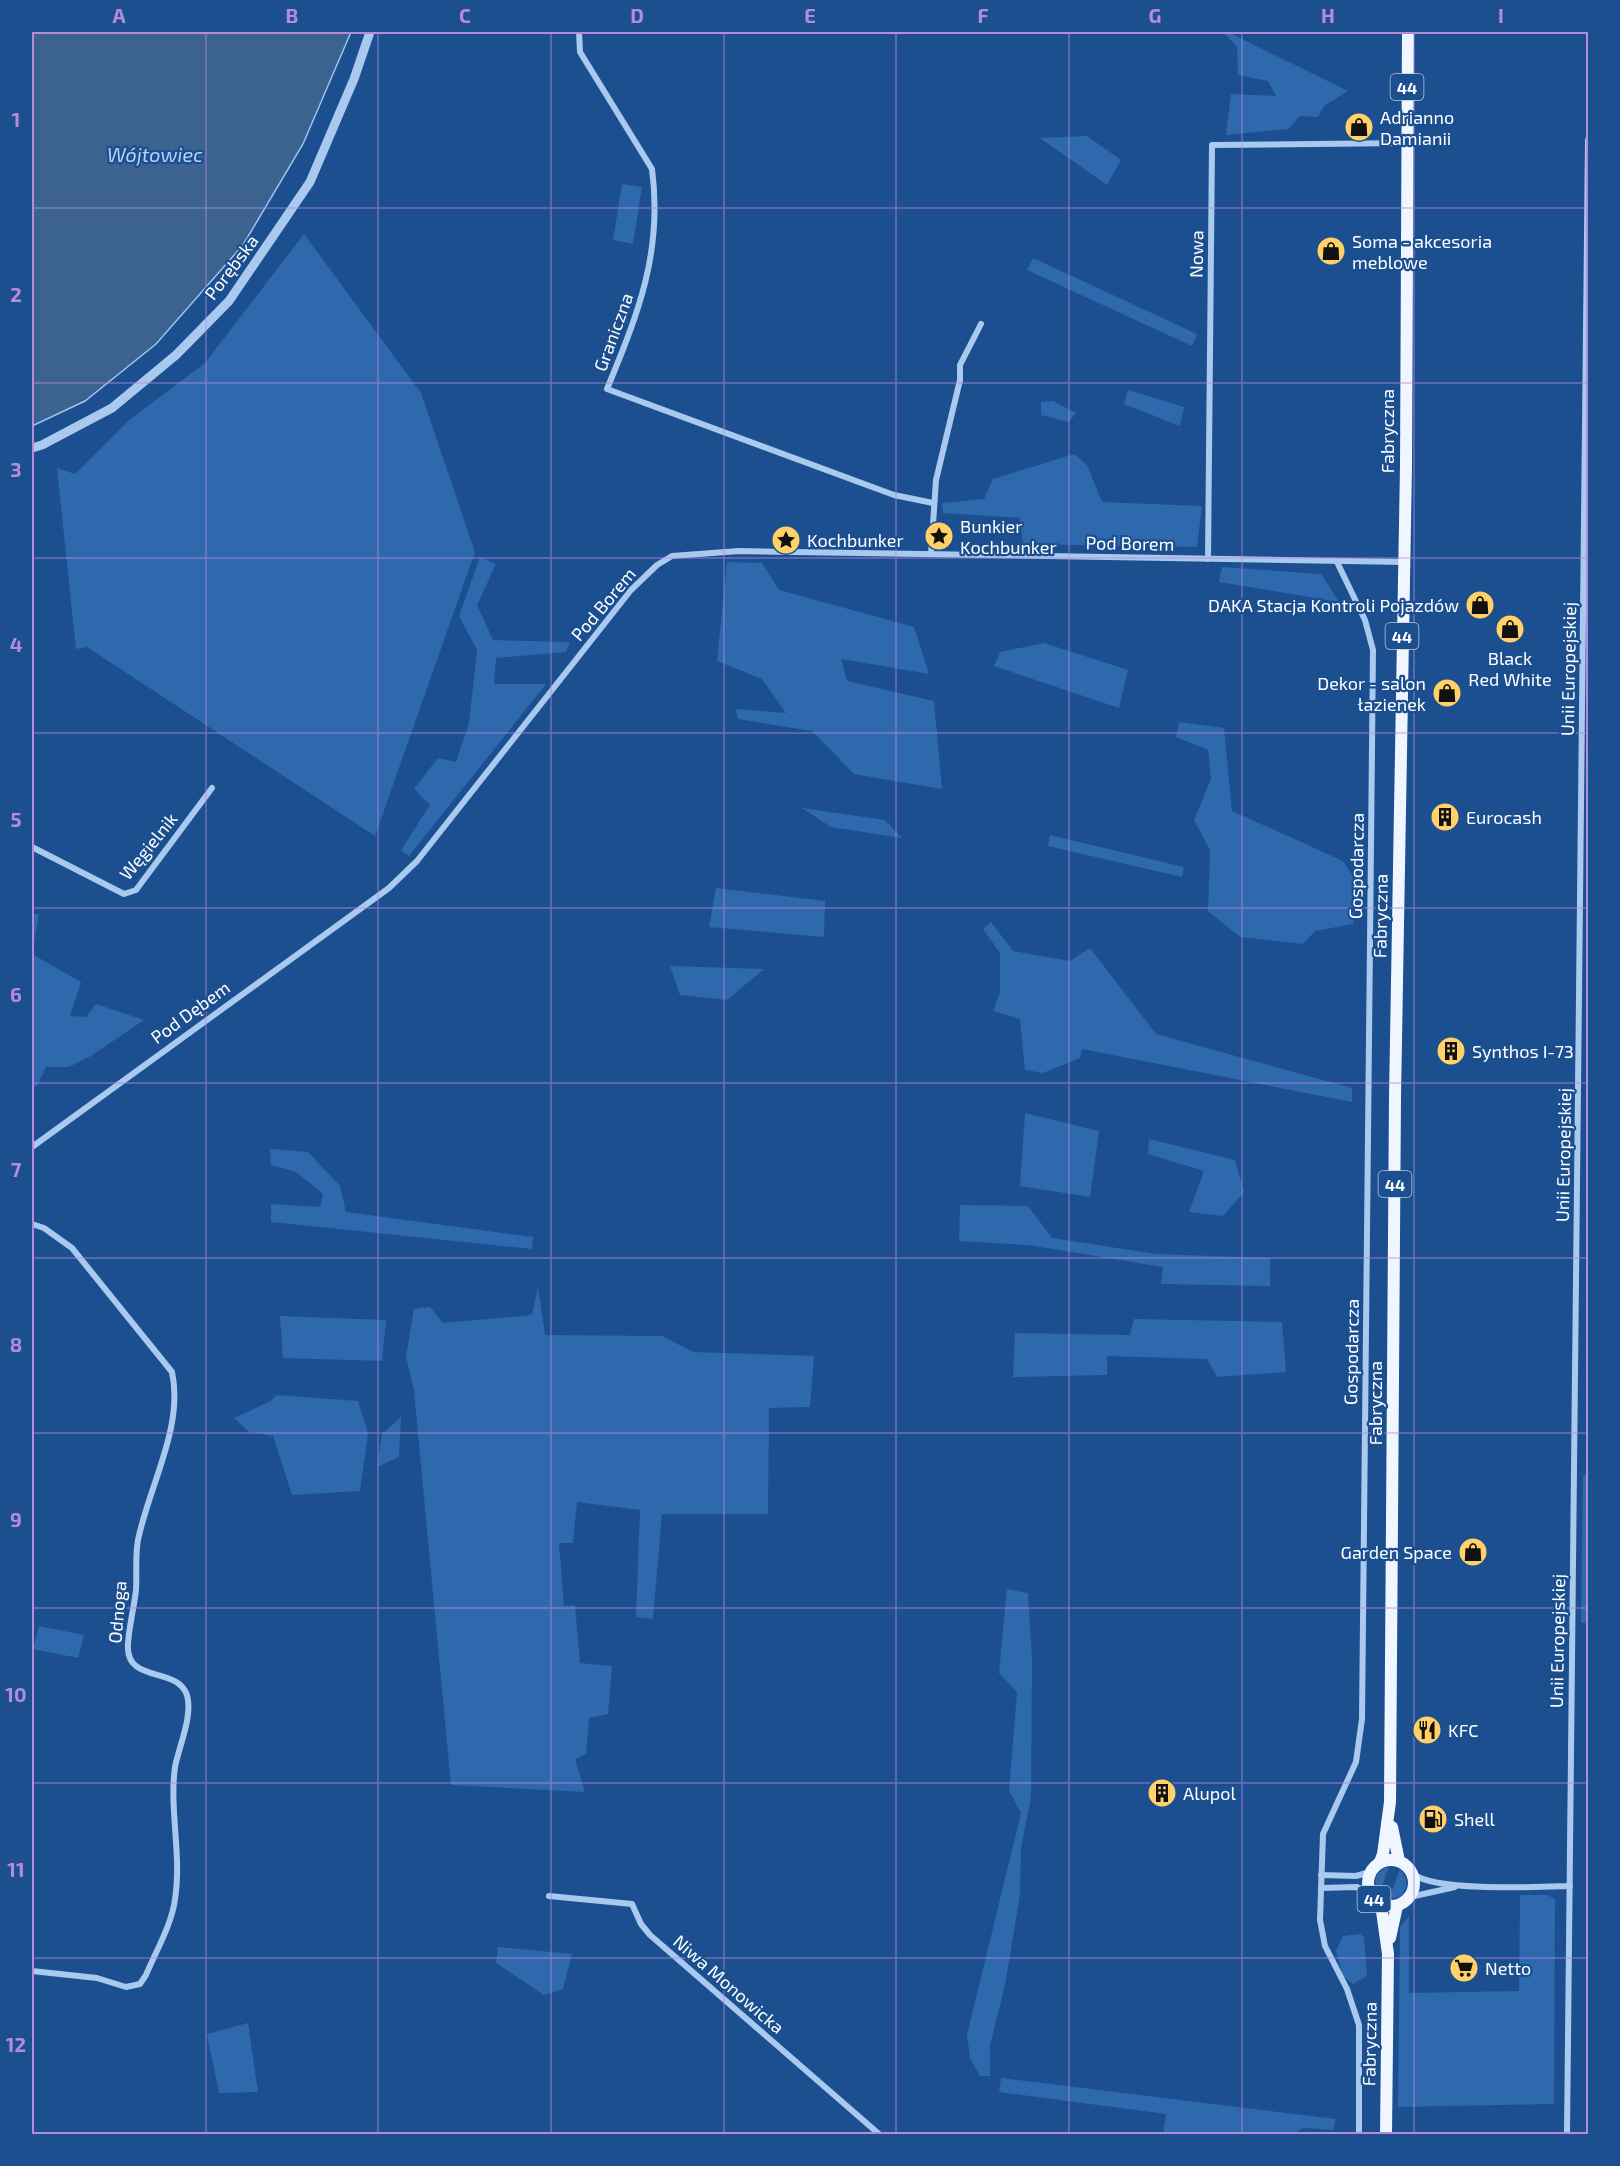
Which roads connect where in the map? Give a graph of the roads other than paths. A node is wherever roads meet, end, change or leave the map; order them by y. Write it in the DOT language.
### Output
graph roads {
  1 [pos="370,32"];
  2 [pos="579,32"];
  3 [pos="1408,32"];
  4 [pos="1588,140"];
  5 [pos="1407,143"];
  6 [pos="981,324"];
  7 [pos="32,448"];
  8 [pos="933,503"];
  9 [pos="932,554"];
  10 [pos="1208,559"];
  11 [pos="1336,562"];
  12 [pos="1404,562"];
  13 [pos="212,788"];
  14 [pos="32,847"];
  15 [pos="367,903"];
  16 [pos="32,1147"];
  17 [pos="32,1224"];
  18 [pos="1389,1802"];
  19 [pos="1399,1861"];
  20 [pos="1380,1862"];
  21 [pos="1370,1872"];
  22 [pos="1413,1874"];
  23 [pos="1321,1875"];
  24 [pos="1461,1886"];
  25 [pos="1570,1886"];
  26 [pos="1321,1888"];
  27 [pos="1370,1894"];
  28 [pos="549,1896"];
  29 [pos="1410,1897"];
  30 [pos="1381,1904"];
  31 [pos="1397,1905"];
  32 [pos="1388,1954"];
  33 [pos="32,1971"];
  34 [pos="879,2134"];
  35 [pos="1359,2134"];
  36 [pos="1386,2134"];
  37 [pos="1567,2134"];
  1 -- 7 [label="street, Porębska"];
  2 -- 8 [label="street, Graniczna"];
  3 -- 5 [label="main road, Fabryczna / 44"];
  4 -- 25 [label="street, Unii Europejskiej"];
  5 -- 10 [label="street, Nowa"];
  5 -- 12 [label="main road, Fabryczna / 44"];
  6 -- 8 [label="street"];
  8 -- 9 [label="street"];
  9 -- 10 [label="street, Pod Borem"];
  9 -- 15 [label="street, Pod Borem"];
  10 -- 11 [label="street, Pod Borem"];
  11 -- 12 [label="street, Pod Borem"];
  11 -- 23 [label="street, Gospodarcza"];
  12 -- 18 [label="main road, Fabryczna / 44"];
  13 -- 14 [label="street, Węgielnik"];
  15 -- 16 [label="street, Pod Dębem"];
  17 -- 33 [label="street, Odnoga"];
  18 -- 19 [label="main road, Fabryczna / 44"];
  18 -- 20 [label="main road, Fabryczna / 44"];
  19 -- 20 [label="main road, 44"];
  19 -- 22 [label="main road, 44"];
  20 -- 21 [label="main road, 44"];
  21 -- 23 [label="street"];
  21 -- 27 [label="main road, 44"];
  22 -- 24 [label="street"];
  22 -- 29 [label="main road, 44"];
  23 -- 26 [label="street, Gospodarcza"];
  24 -- 25 [label="street"];
  24 -- 29 [label="street"];
  25 -- 37 [label="street, Unii Europejskiej"];
  26 -- 27 [label="street"];
  26 -- 35 [label="street, Gospodarcza"];
  27 -- 30 [label="main road, 44"];
  28 -- 34 [label="street, Niwa Monowicka"];
  29 -- 31 [label="main road, 44"];
  30 -- 31 [label="main road, 44"];
  30 -- 32 [label="main road, Fabryczna / 44"];
  31 -- 32 [label="main road, Fabryczna / 44"];
  32 -- 36 [label="main road, Fabryczna / 44"];
}
